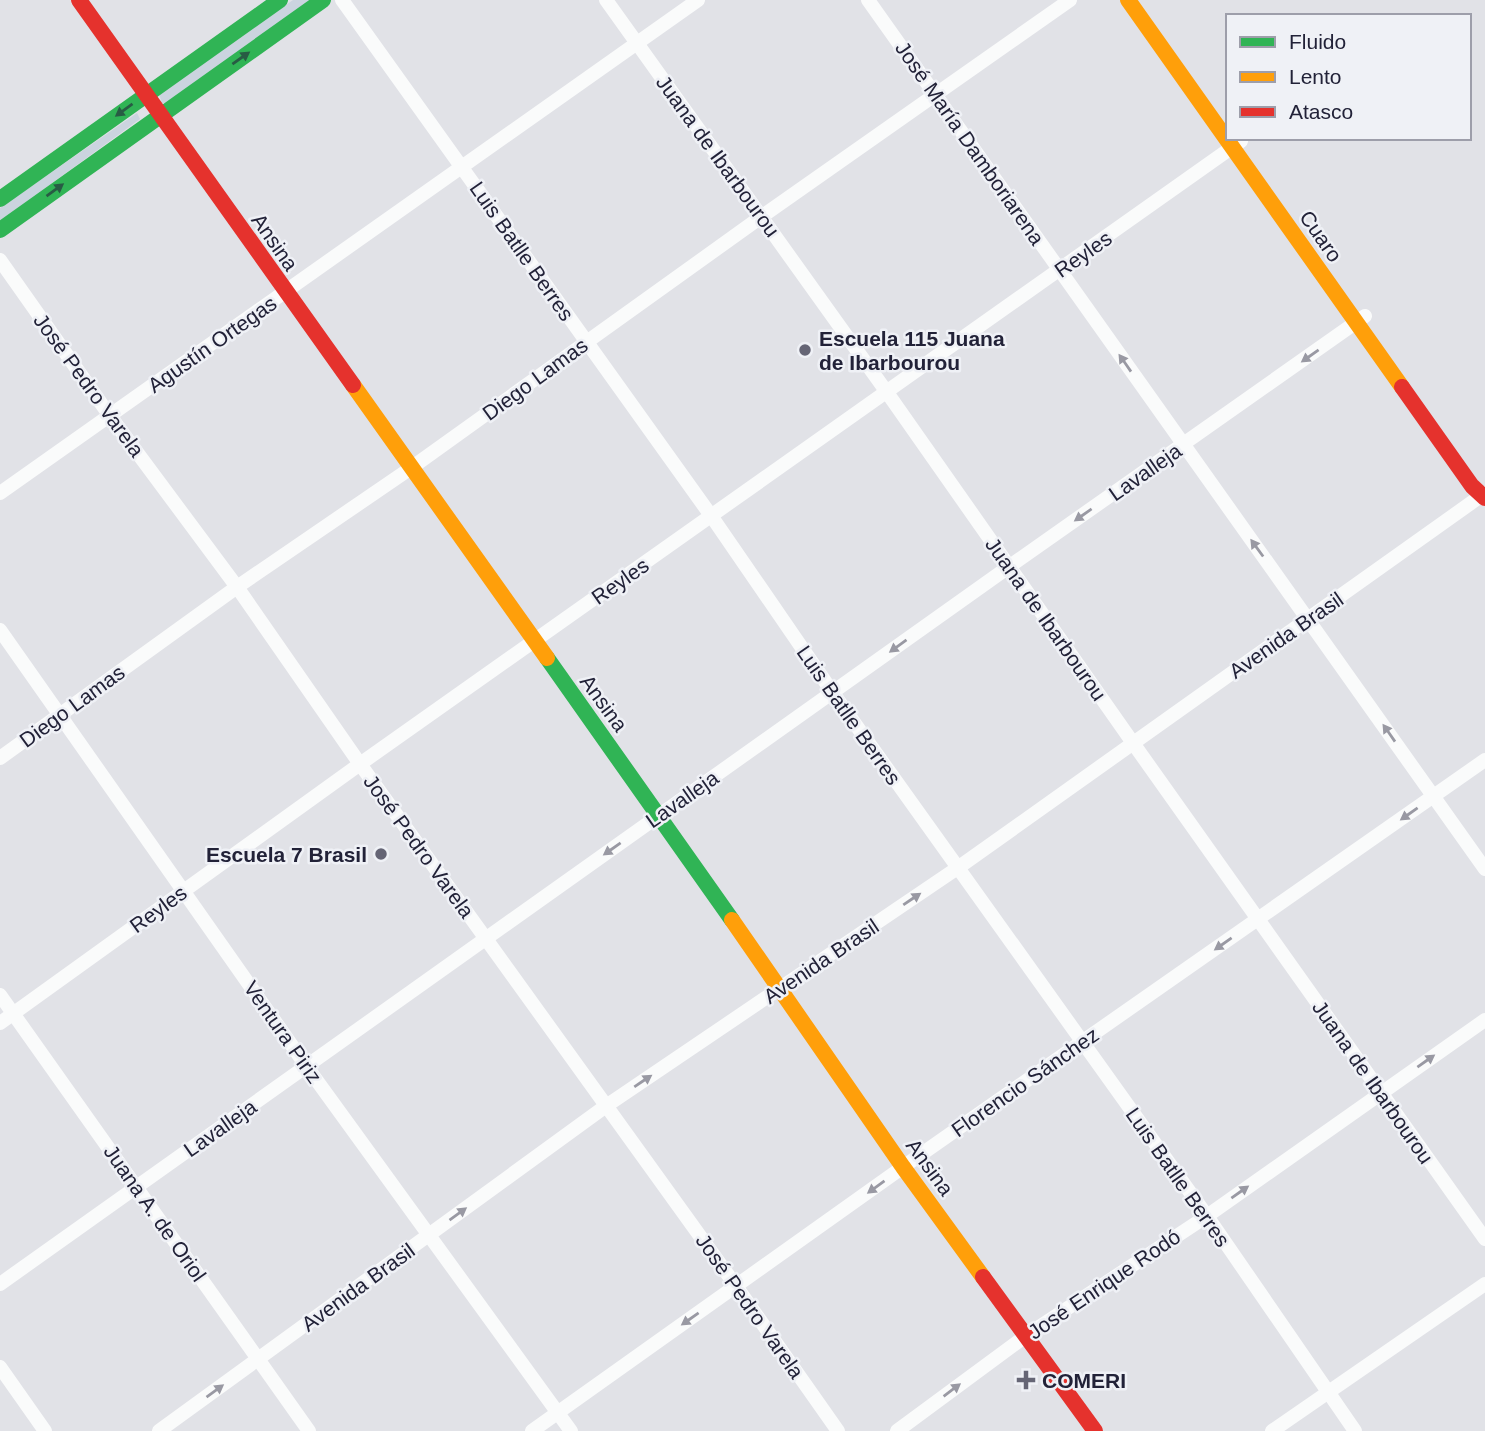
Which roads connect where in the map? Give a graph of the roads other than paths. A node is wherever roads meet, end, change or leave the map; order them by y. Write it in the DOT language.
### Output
graph roads {
  1 [pos="79,0"];
  2 [pos="280,0"];
  3 [pos="323,0"];
  4 [pos="342,0"];
  5 [pos="606,0"];
  6 [pos="698,0"];
  7 [pos="868,0"];
  8 [pos="1070,0"];
  9 [pos="1128,0"];
  10 [pos="1141,0"];
  11 [pos="637,43"];
  12 [pos="145,94"];
  13 [pos="934,95"];
  14 [pos="159,115"];
  15 [pos="1226,119"];
  16 [pos="1226,127"];
  17 [pos="1238,142"];
  18 [pos="462,166"];
  19 [pos="0,199"];
  20 [pos="761,217"];
  21 [pos="0,230"];
  22 [pos="0,260"];
  23 [pos="1060,270"];
  24 [pos="286,293"];
  25 [pos="1361,319"];
  26 [pos="587,342"];
  27 [pos="886,391"];
  28 [pos="110,416"];
  29 [pos="1183,445"];
  30 [pos="411,468"];
  31 [pos="0,493"];
  32 [pos="1484,495"];
  33 [pos="712,517"];
  34 [pos="1010,566"];
  35 [pos="237,587"];
  36 [pos="1308,619"];
  37 [pos="0,630"];
  38 [pos="534,642"];
  39 [pos="833,693"];
  40 [pos="60,715"];
  41 [pos="1133,743"];
  42 [pos="0,758"];
  43 [pos="1485,760"];
  44 [pos="360,764"];
  45 [pos="1434,797"];
  46 [pos="659,815"];
  47 [pos="959,867"];
  48 [pos="1485,869"];
  49 [pos="185,890"];
  50 [pos="1258,920"];
  51 [pos="486,938"];
  52 [pos="781,988"];
  53 [pos="0,995"];
  54 [pos="13,1014"];
  55 [pos="1485,1020"];
  56 [pos="0,1023"];
  57 [pos="1083,1042"];
  58 [pos="307,1067"];
  59 [pos="1381,1093"];
  60 [pos="606,1106"];
  61 [pos="903,1167"];
  62 [pos="137,1187"];
  63 [pos="1207,1216"];
  64 [pos="430,1234"];
  65 [pos="1485,1239"];
  66 [pos="0,1284"];
  67 [pos="1485,1284"];
  68 [pos="736,1286"];
  69 [pos="1027,1335"];
  70 [pos="259,1360"];
  71 [pos="0,1367"];
  72 [pos="1327,1393"];
  73 [pos="558,1412"];
  74 [pos="45,1431"];
  75 [pos="159,1431"];
  76 [pos="309,1431"];
  77 [pos="532,1431"];
  78 [pos="571,1431"];
  79 [pos="838,1431"];
  80 [pos="897,1431"];
  81 [pos="1095,1431"];
  82 [pos="1272,1431"];
  83 [pos="1355,1431"];
  1 -- 12 [label="street, Ansina"];
  2 -- 12 [label="street"];
  14 -- 3 [label="street, one-way"];
  4 -- 18 [label="street, Luis Batlle Berres"];
  5 -- 11 [label="street, Juana de Ibarbourou"];
  6 -- 11 [label="street, Agustín Ortegas"];
  7 -- 13 [label="street, José María Damboriarena"];
  8 -- 13 [label="street, Diego Lamas"];
  9 -- 16 [label="street, Cuaro"];
  10 -- 15 [label="street"];
  11 -- 18 [label="street, Agustín Ortegas"];
  11 -- 20 [label="street, Juana de Ibarbourou"];
  12 -- 14 [label="street, Ansina"];
  12 -- 19 [label="street, one-way"];
  13 -- 20 [label="street, Diego Lamas"];
  13 -- 23 [label="street, José María Damboriarena"];
  21 -- 14 [label="street, one-way"];
  14 -- 24 [label="street, Ansina"];
  17 -- 23 [label="street, Reyles"];
  17 -- 25 [label="street, Cuaro"];
  18 -- 24 [label="street, Agustín Ortegas"];
  18 -- 26 [label="street, Luis Batlle Berres"];
  20 -- 26 [label="street, Diego Lamas"];
  20 -- 27 [label="street, Juana de Ibarbourou"];
  22 -- 28 [label="street, José Pedro Varela"];
  23 -- 27 [label="street, Reyles"];
  29 -- 23 [label="street, José María Damboriarena, one-way"];
  24 -- 28 [label="street, Agustín Ortegas"];
  24 -- 30 [label="street, Ansina"];
  25 -- 29 [label="street, Lavalleja, one-way"];
  25 -- 32 [label="street, Cuaro"];
  26 -- 30 [label="street, Diego Lamas"];
  26 -- 33 [label="street, Luis Batlle Berres"];
  27 -- 33 [label="street, Reyles"];
  27 -- 34 [label="street, Juana de Ibarbourou"];
  28 -- 31 [label="street, Agustín Ortegas"];
  28 -- 35 [label="street, José Pedro Varela"];
  29 -- 34 [label="street, Lavalleja, one-way"];
  36 -- 29 [label="street, José María Damboriarena, one-way"];
  30 -- 35 [label="street, Diego Lamas"];
  30 -- 38 [label="street, Ansina"];
  32 -- 36 [label="street, Avenida Brasil"];
  33 -- 38 [label="street, Reyles"];
  33 -- 39 [label="street, Luis Batlle Berres"];
  34 -- 39 [label="street, Lavalleja, one-way"];
  34 -- 41 [label="street, Juana de Ibarbourou"];
  35 -- 40 [label="street, Diego Lamas"];
  35 -- 44 [label="street, José Pedro Varela"];
  36 -- 41 [label="street, Avenida Brasil"];
  45 -- 36 [label="street, José María Damboriarena, one-way"];
  37 -- 40 [label="street, Ventura Piriz"];
  38 -- 44 [label="street, Reyles"];
  38 -- 46 [label="street, Ansina"];
  39 -- 46 [label="street, Lavalleja"];
  39 -- 47 [label="street, Luis Batlle Berres"];
  40 -- 42 [label="street, Diego Lamas"];
  40 -- 49 [label="street, Ventura Piriz"];
  41 -- 47 [label="street, Avenida Brasil"];
  41 -- 50 [label="street, Juana de Ibarbourou"];
  43 -- 45 [label="street, Florencio Sánchez"];
  44 -- 49 [label="street, Reyles"];
  44 -- 51 [label="street, José Pedro Varela"];
  45 -- 48 [label="street, José María Damboriarena"];
  45 -- 50 [label="street, Florencio Sánchez, one-way"];
  46 -- 51 [label="street, Lavalleja, one-way"];
  46 -- 52 [label="street, Ansina"];
  52 -- 47 [label="street, Avenida Brasil, one-way"];
  47 -- 57 [label="street, Luis Batlle Berres"];
  49 -- 54 [label="street, Reyles"];
  49 -- 58 [label="street, Ventura Piriz"];
  50 -- 57 [label="street, Florencio Sánchez, one-way"];
  50 -- 59 [label="street, Juana de Ibarbourou"];
  51 -- 58 [label="street, Lavalleja"];
  51 -- 60 [label="street, José Pedro Varela"];
  60 -- 52 [label="street, Avenida Brasil, one-way"];
  52 -- 61 [label="street, Ansina"];
  53 -- 54 [label="street, Juana A. de Oriol"];
  54 -- 56 [label="street, Reyles"];
  54 -- 62 [label="street, Juana A. de Oriol"];
  59 -- 55 [label="street, José Enrique Rodó, one-way"];
  57 -- 61 [label="street, Florencio Sánchez"];
  57 -- 63 [label="street, Luis Batlle Berres"];
  58 -- 62 [label="street, Lavalleja"];
  58 -- 64 [label="street, Ventura Piriz"];
  63 -- 59 [label="street, José Enrique Rodó, one-way"];
  59 -- 65 [label="street, Juana de Ibarbourou"];
  64 -- 60 [label="street, Avenida Brasil, one-way"];
  60 -- 68 [label="street, José Pedro Varela"];
  61 -- 68 [label="street, Florencio Sánchez, one-way"];
  61 -- 69 [label="street, Ansina"];
  62 -- 66 [label="street, Lavalleja"];
  62 -- 70 [label="street, Juana A. de Oriol"];
  63 -- 69 [label="street, José Enrique Rodó"];
  63 -- 72 [label="street, Luis Batlle Berres"];
  64 -- 70 [label="street, Avenida Brasil"];
  64 -- 73 [label="street, Ventura Piriz"];
  67 -- 72 [label="street"];
  68 -- 73 [label="street, Florencio Sánchez, one-way"];
  68 -- 79 [label="street, José Pedro Varela"];
  80 -- 69 [label="street, José Enrique Rodó, one-way"];
  69 -- 81 [label="street, Ansina"];
  75 -- 70 [label="street, Avenida Brasil, one-way"];
  70 -- 76 [label="street, Juana A. de Oriol"];
  71 -- 74 [label="street"];
  72 -- 82 [label="street"];
  72 -- 83 [label="street, Luis Batlle Berres"];
  73 -- 77 [label="street, Florencio Sánchez"];
  73 -- 78 [label="street, Ventura Piriz"];
}
